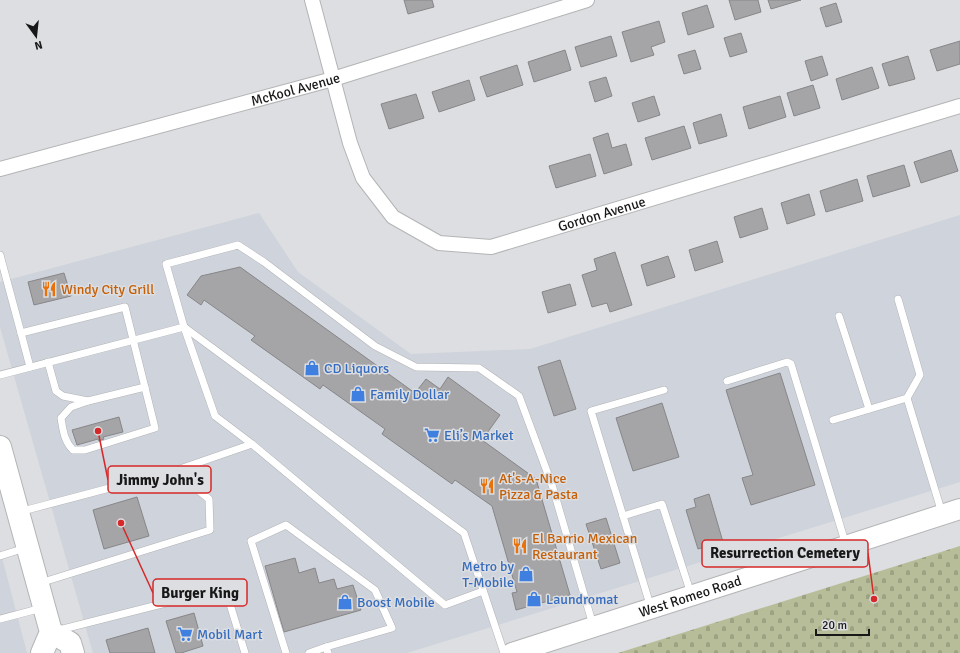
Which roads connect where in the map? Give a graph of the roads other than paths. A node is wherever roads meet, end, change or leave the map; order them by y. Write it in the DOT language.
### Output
graph roads {
  1 [pos="312,0"];
  2 [pos="587,0"];
  3 [pos="333,79"];
  4 [pos="960,106"];
  5 [pos="0,169"];
  6 [pos="0,255"];
  7 [pos="898,299"];
  8 [pos="839,316"];
  9 [pos="184,327"];
  10 [pos="21,333"];
  11 [pos="134,340"];
  12 [pos="48,362"];
  13 [pos="30,367"];
  14 [pos="0,375"];
  15 [pos="727,381"];
  16 [pos="145,387"];
  17 [pos="664,390"];
  18 [pos="907,398"];
  19 [pos="88,401"];
  20 [pos="869,409"];
  21 [pos="833,420"];
  22 [pos="252,444"];
  23 [pos="0,446"];
  24 [pos="174,471"];
  25 [pos="18,512"];
  26 [pos="952,512"];
  27 [pos="623,516"];
  28 [pos="846,545"];
  29 [pos="28,547"];
  30 [pos="0,556"];
  31 [pos="38,584"];
  32 [pos="483,591"];
  33 [pos="692,597"];
  34 [pos="44,607"];
  35 [pos="652,609"];
  36 [pos="0,619"];
  37 [pos="594,627"];
  38 [pos="50,632"];
  39 [pos="327,650"];
  40 [pos="42,653"];
  41 [pos="73,653"];
  42 [pos="245,653"];
  43 [pos="286,653"];
  44 [pos="309,653"];
  45 [pos="504,653"];
  46 [pos="512,653"];
  1 -- 3 [label="street, Gordon Avenue"];
  2 -- 3 [label="street, McKool Avenue"];
  3 -- 4 [label="street, Gordon Avenue"];
  3 -- 5 [label="street, McKool Avenue"];
  6 -- 10 [label="lane"];
  7 -- 18 [label="lane"];
  8 -- 20 [label="lane"];
  9 -- 11 [label="lane"];
  9 -- 22 [label="lane"];
  9 -- 32 [label="lane"];
  9 -- 37 [label="lane"];
  10 -- 11 [label="lane"];
  10 -- 13 [label="lane"];
  11 -- 12 [label="lane"];
  11 -- 16 [label="lane"];
  12 -- 13 [label="lane"];
  12 -- 19 [label="lane"];
  13 -- 14 [label="lane"];
  15 -- 28 [label="lane"];
  16 -- 19 [label="lane"];
  16 -- 19 [label="lane"];
  17 -- 27 [label="lane"];
  18 -- 20 [label="lane"];
  18 -- 26 [label="lane"];
  20 -- 21 [label="lane"];
  22 -- 24 [label="lane"];
  22 -- 32 [label="lane"];
  23 -- 25 [label="main road"];
  24 -- 25 [label="lane"];
  24 -- 31 [label="lane"];
  25 -- 29 [label="main road"];
  26 -- 28 [label="main road, West Romeo Road"];
  27 -- 33 [label="lane"];
  27 -- 35 [label="lane"];
  28 -- 33 [label="main road, West Romeo Road"];
  29 -- 30 [label="lane"];
  29 -- 31 [label="main road"];
  31 -- 34 [label="main road"];
  32 -- 45 [label="lane"];
  33 -- 35 [label="main road, West Romeo Road"];
  34 -- 36 [label="lane"];
  34 -- 38 [label="main road"];
  35 -- 37 [label="main road, West Romeo Road"];
  37 -- 46 [label="main road, West Romeo Road"];
  38 -- 40 [label="main road"];
  38 -- 41 [label="main road"];
  38 -- 42 [label="lane"];
  39 -- 43 [label="lane"];
  39 -- 44 [label="lane"];
}
